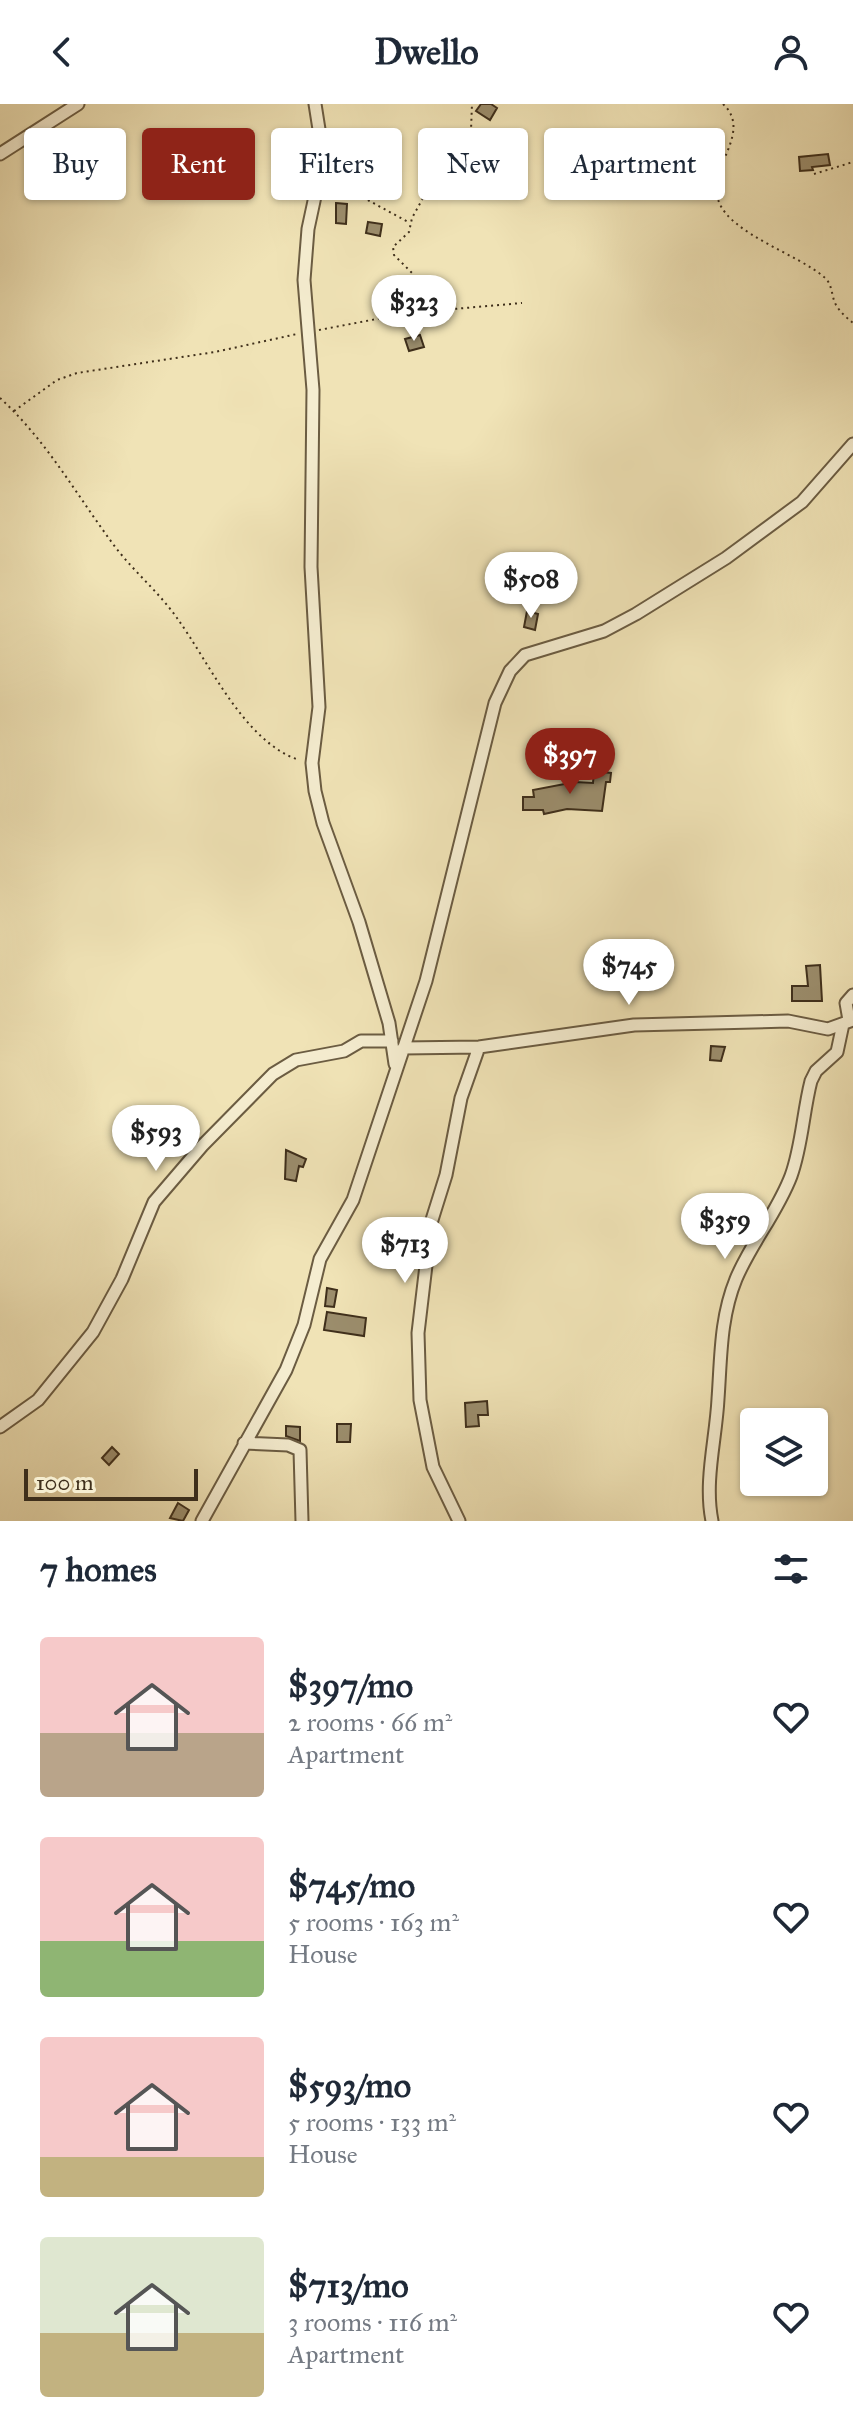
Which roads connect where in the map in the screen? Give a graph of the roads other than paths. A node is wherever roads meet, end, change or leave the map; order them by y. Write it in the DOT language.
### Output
graph roads {
  1 [pos="78,104"];
  2 [pos="315,104"];
  3 [pos="0,154"];
  4 [pos="853,444"];
  5 [pos="853,995"];
  6 [pos="848,1021"];
  7 [pos="398,1045"];
  8 [pos="479,1047"];
  9 [pos="0,1427"];
  10 [pos="244,1443"];
  11 [pos="202,1521"];
  12 [pos="302,1521"];
  13 [pos="459,1521"];
  14 [pos="712,1521"];
  1 -- 3 [label="street"];
  2 -- 7 [label="street"];
  4 -- 7 [label="street"];
  5 -- 6 [label="street"];
  6 -- 8 [label="street"];
  6 -- 14 [label="street"];
  7 -- 8 [label="street"];
  7 -- 9 [label="street"];
  7 -- 10 [label="street"];
  8 -- 13 [label="street"];
  10 -- 11 [label="street"];
  10 -- 12 [label="street"];
}
